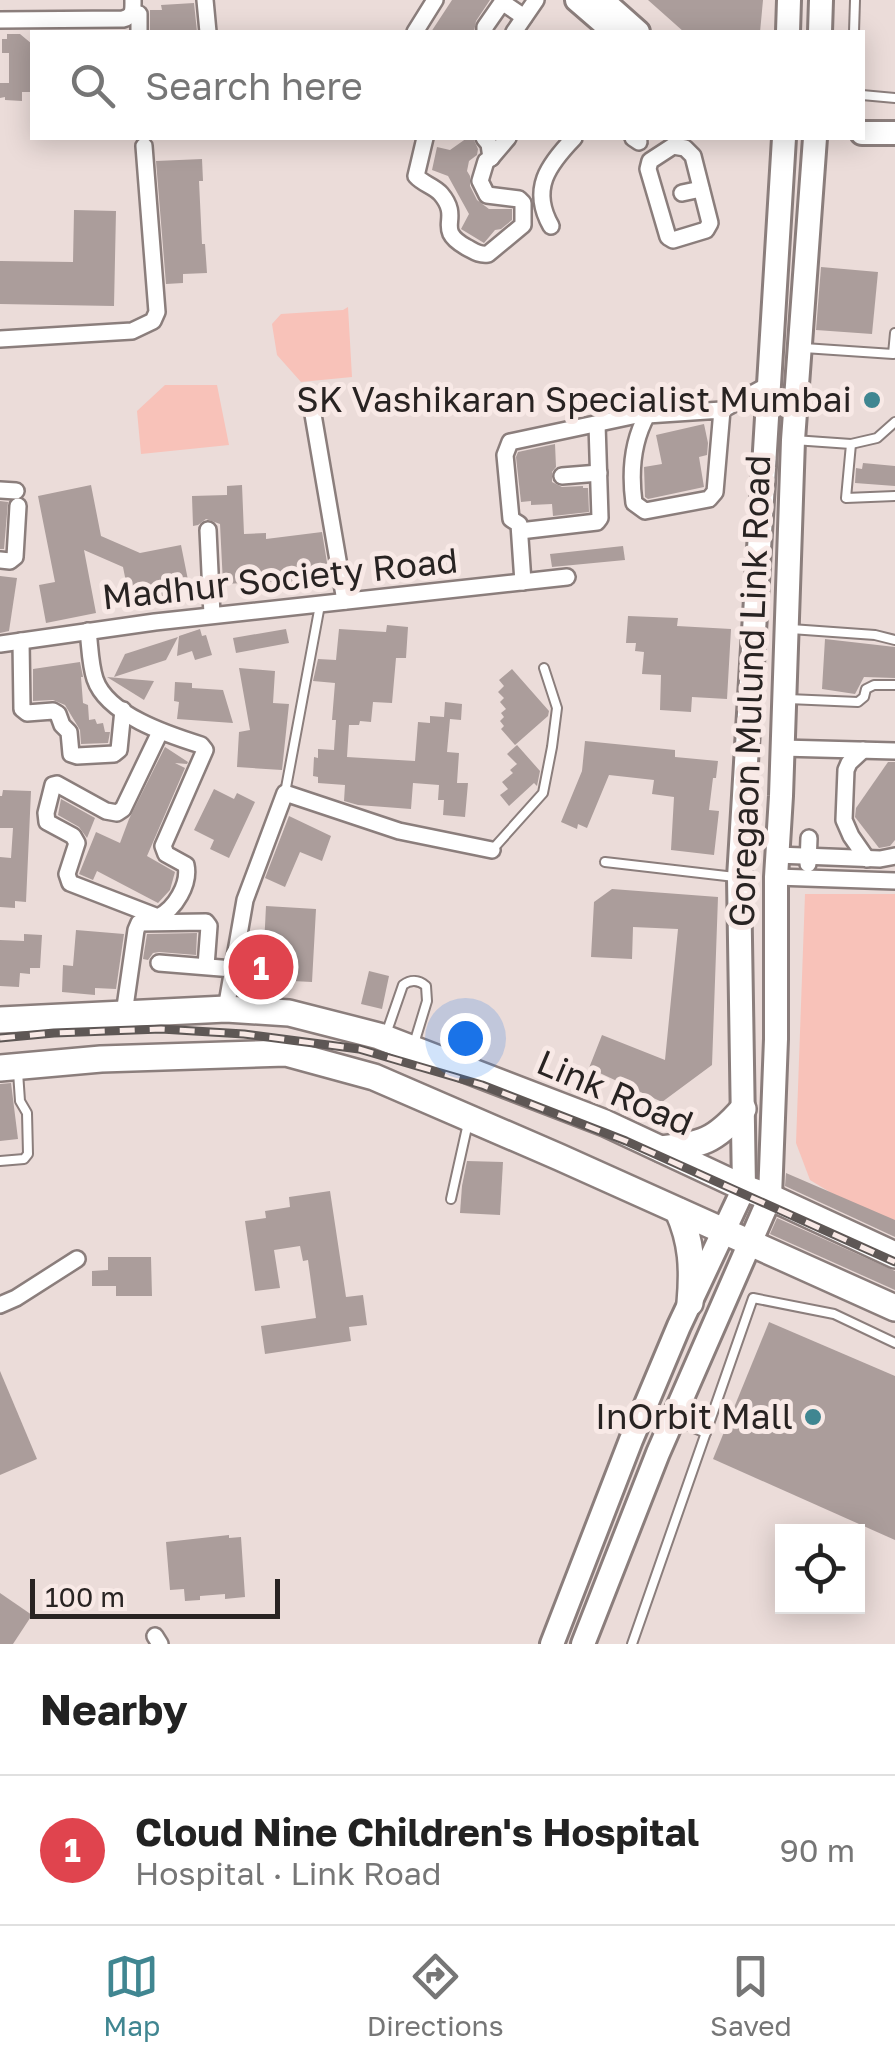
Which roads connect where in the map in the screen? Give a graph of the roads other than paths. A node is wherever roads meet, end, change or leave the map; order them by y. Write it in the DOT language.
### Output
graph roads {
  1 [pos="205,0"];
  2 [pos="435,0"];
  3 [pos="536,0"];
  4 [pos="577,0"];
  5 [pos="788,0"];
  6 [pos="821,0"];
  7 [pos="856,0"];
  8 [pos="133,6"];
  9 [pos="524,17"];
  10 [pos="0,20"];
  11 [pos="615,24"];
  12 [pos="139,30"];
  13 [pos="208,30"];
  14 [pos="416,30"];
  15 [pos="485,30"];
  16 [pos="515,30"];
  17 [pos="788,30"];
  18 [pos="820,30"];
  19 [pos="854,30"];
  20 [pos="865,96"];
  21 [pos="895,98"];
  22 [pos="865,133"];
  23 [pos="895,133"];
  24 [pos="425,140"];
  25 [pos="486,140"];
  26 [pos="506,140"];
  27 [pos="572,140"];
  28 [pos="787,140"];
  29 [pos="816,140"];
  30 [pos="672,142"];
  31 [pos="144,146"];
  32 [pos="491,158"];
  33 [pos="701,189"];
  34 [pos="682,194"];
  35 [pos="551,226"];
  36 [pos="895,332"];
  37 [pos="0,339"];
  38 [pos="800,347"];
  39 [pos="768,386"];
  40 [pos="310,396"];
  41 [pos="722,410"];
  42 [pos="647,415"];
  43 [pos="895,422"];
  44 [pos="597,424"];
  45 [pos="793,440"];
  46 [pos="851,444"];
  47 [pos="599,473"];
  48 [pos="562,476"];
  49 [pos="11,496"];
  50 [pos="895,496"];
  51 [pos="208,530"];
  52 [pos="520,531"];
  53 [pos="0,560"];
  54 [pos="568,577"];
  55 [pos="523,582"];
  56 [pos="756,597"];
  57 [pos="788,600"];
  58 [pos="345,601"];
  59 [pos="320,604"];
  60 [pos="212,616"];
  61 [pos="787,629"];
  62 [pos="88,631"];
  63 [pos="895,640"];
  64 [pos="21,641"];
  65 [pos="0,644"];
  66 [pos="544,668"];
  67 [pos="895,685"];
  68 [pos="784,699"];
  69 [pos="122,710"];
  70 [pos="160,732"];
  71 [pos="782,748"];
  72 [pos="863,750"];
  73 [pos="895,752"];
  74 [pos="285,793"];
  75 [pos="809,838"];
  76 [pos="492,850"];
  77 [pos="895,856"];
  78 [pos="605,862"];
  79 [pos="862,862"];
  80 [pos="776,866"];
  81 [pos="808,866"];
  82 [pos="740,878"];
  83 [pos="895,881"];
  84 [pos="159,963"];
  85 [pos="206,966"];
  86 [pos="233,968"];
  87 [pos="226,1008"];
  88 [pos="124,1014"];
  89 [pos="0,1020"];
  90 [pos="384,1038"];
  91 [pos="412,1049"];
  92 [pos="9,1067"];
  93 [pos="743,1109"];
  94 [pos="469,1118"];
  95 [pos="661,1149"];
  96 [pos="0,1161"];
  97 [pos="744,1188"];
  98 [pos="770,1197"];
  99 [pos="451,1199"];
  100 [pos="678,1211"];
  101 [pos="724,1232"];
  102 [pos="750,1244"];
  103 [pos="895,1255"];
  104 [pos="77,1259"];
  105 [pos="690,1303"];
  106 [pos="0,1306"];
  107 [pos="895,1308"];
  108 [pos="718,1315"];
  109 [pos="895,1342"];
  110 [pos="673,1420"];
  111 [pos="706,1433"];
  112 [pos="552,1644"];
  113 [pos="583,1644"];
  114 [pos="632,1644"];
  1 -- 13 [label="street"];
  2 -- 14 [label="street"];
  3 -- 9 [label="street"];
  4 -- 11 [label="main road"];
  5 -- 17 [label="main road"];
  6 -- 18 [label="main road"];
  7 -- 19 [label="lane"];
  8 -- 10 [label="street"];
  8 -- 12 [label="street"];
  9 -- 15 [label="street"];
  9 -- 16 [label="street"];
  20 -- 21 [label="lane"];
  22 -- 23 [label="main road"];
  24 -- 32 [label="street"];
  25 -- 32 [label="street"];
  26 -- 32 [label="street"];
  27 -- 35 [label="street"];
  28 -- 39 [label="main road, Goregaon Mulund Link Road"];
  29 -- 38 [label="main road, Goregaon Mulund Link Road"];
  30 -- 33 [label="street"];
  30 -- 33 [label="street"];
  31 -- 37 [label="street"];
  33 -- 34 [label="street"];
  36 -- 38 [label="lane"];
  38 -- 45 [label="main road, Goregaon Mulund Link Road"];
  39 -- 41 [label="street"];
  39 -- 56 [label="main road, Goregaon Mulund Link Road"];
  40 -- 58 [label="street"];
  41 -- 42 [label="street"];
  41 -- 42 [label="street"];
  42 -- 44 [label="street"];
  43 -- 46 [label="lane"];
  44 -- 47 [label="street"];
  44 -- 52 [label="street"];
  45 -- 46 [label="lane"];
  45 -- 57 [label="main road, Goregaon Mulund Link Road"];
  46 -- 50 [label="lane"];
  47 -- 48 [label="street"];
  47 -- 52 [label="street"];
  49 -- 53 [label="street"];
  51 -- 60 [label="street"];
  52 -- 55 [label="street"];
  54 -- 55 [label="street, Madhur Society Road"];
  55 -- 58 [label="street, Madhur Society Road"];
  56 -- 57 [label="main road"];
  56 -- 82 [label="main road, Goregaon Mulund Link Road"];
  57 -- 61 [label="main road, Goregaon Mulund Link Road"];
  58 -- 59 [label="street, Madhur Society Road"];
  59 -- 60 [label="street, Madhur Society Road"];
  59 -- 74 [label="lane"];
  60 -- 62 [label="street, Madhur Society Road"];
  61 -- 63 [label="lane"];
  61 -- 68 [label="main road, Goregaon Mulund Link Road"];
  62 -- 64 [label="street, Madhur Society Road"];
  62 -- 69 [label="street"];
  64 -- 65 [label="street, Madhur Society Road"];
  64 -- 69 [label="street"];
  66 -- 76 [label="lane"];
  67 -- 68 [label="lane"];
  68 -- 71 [label="main road, Goregaon Mulund Link Road"];
  69 -- 70 [label="street"];
  70 -- 70 [label="street"];
  71 -- 72 [label="street"];
  71 -- 80 [label="main road, Goregaon Mulund Link Road"];
  72 -- 73 [label="street"];
  72 -- 79 [label="street"];
  74 -- 76 [label="street"];
  74 -- 86 [label="street"];
  75 -- 81 [label="street"];
  77 -- 79 [label="street"];
  78 -- 82 [label="lane"];
  79 -- 81 [label="street"];
  80 -- 81 [label="street"];
  80 -- 98 [label="main road, Goregaon Mulund Link Road"];
  81 -- 83 [label="street"];
  82 -- 93 [label="main road, Goregaon Mulund Link Road"];
  84 -- 85 [label="street"];
  85 -- 86 [label="street"];
  85 -- 88 [label="street"];
  86 -- 87 [label="street"];
  87 -- 88 [label="main road, Link Road"];
  87 -- 90 [label="main road, Link Road"];
  88 -- 89 [label="main road, Link Road"];
  90 -- 91 [label="main road, Link Road"];
  90 -- 91 [label="lane"];
  91 -- 95 [label="main road, Link Road"];
  92 -- 94 [label="main road"];
  92 -- 96 [label="lane"];
  93 -- 95 [label="main road"];
  93 -- 97 [label="main road, Goregaon Mulund Link Road"];
  94 -- 99 [label="lane"];
  94 -- 100 [label="main road"];
  95 -- 97 [label="main road, Link Road"];
  97 -- 98 [label="main road, Link Road"];
  97 -- 101 [label="main road"];
  98 -- 102 [label="main road, Goregaon Mulund Link Road"];
  98 -- 103 [label="main road, Link Road"];
  100 -- 101 [label="main road"];
  100 -- 105 [label="main road"];
  101 -- 102 [label="main road"];
  101 -- 105 [label="main road"];
  102 -- 107 [label="main road"];
  102 -- 108 [label="main road, Goregaon Mulund Link Road"];
  104 -- 106 [label="street"];
  105 -- 108 [label="main road"];
  105 -- 112 [label="main road"];
  108 -- 110 [label="main road, Goregaon Mulund Link Road"];
  109 -- 111 [label="lane"];
  110 -- 111 [label="lane"];
  110 -- 113 [label="main road, Goregaon Mulund Link Road"];
  111 -- 114 [label="lane"];
}
